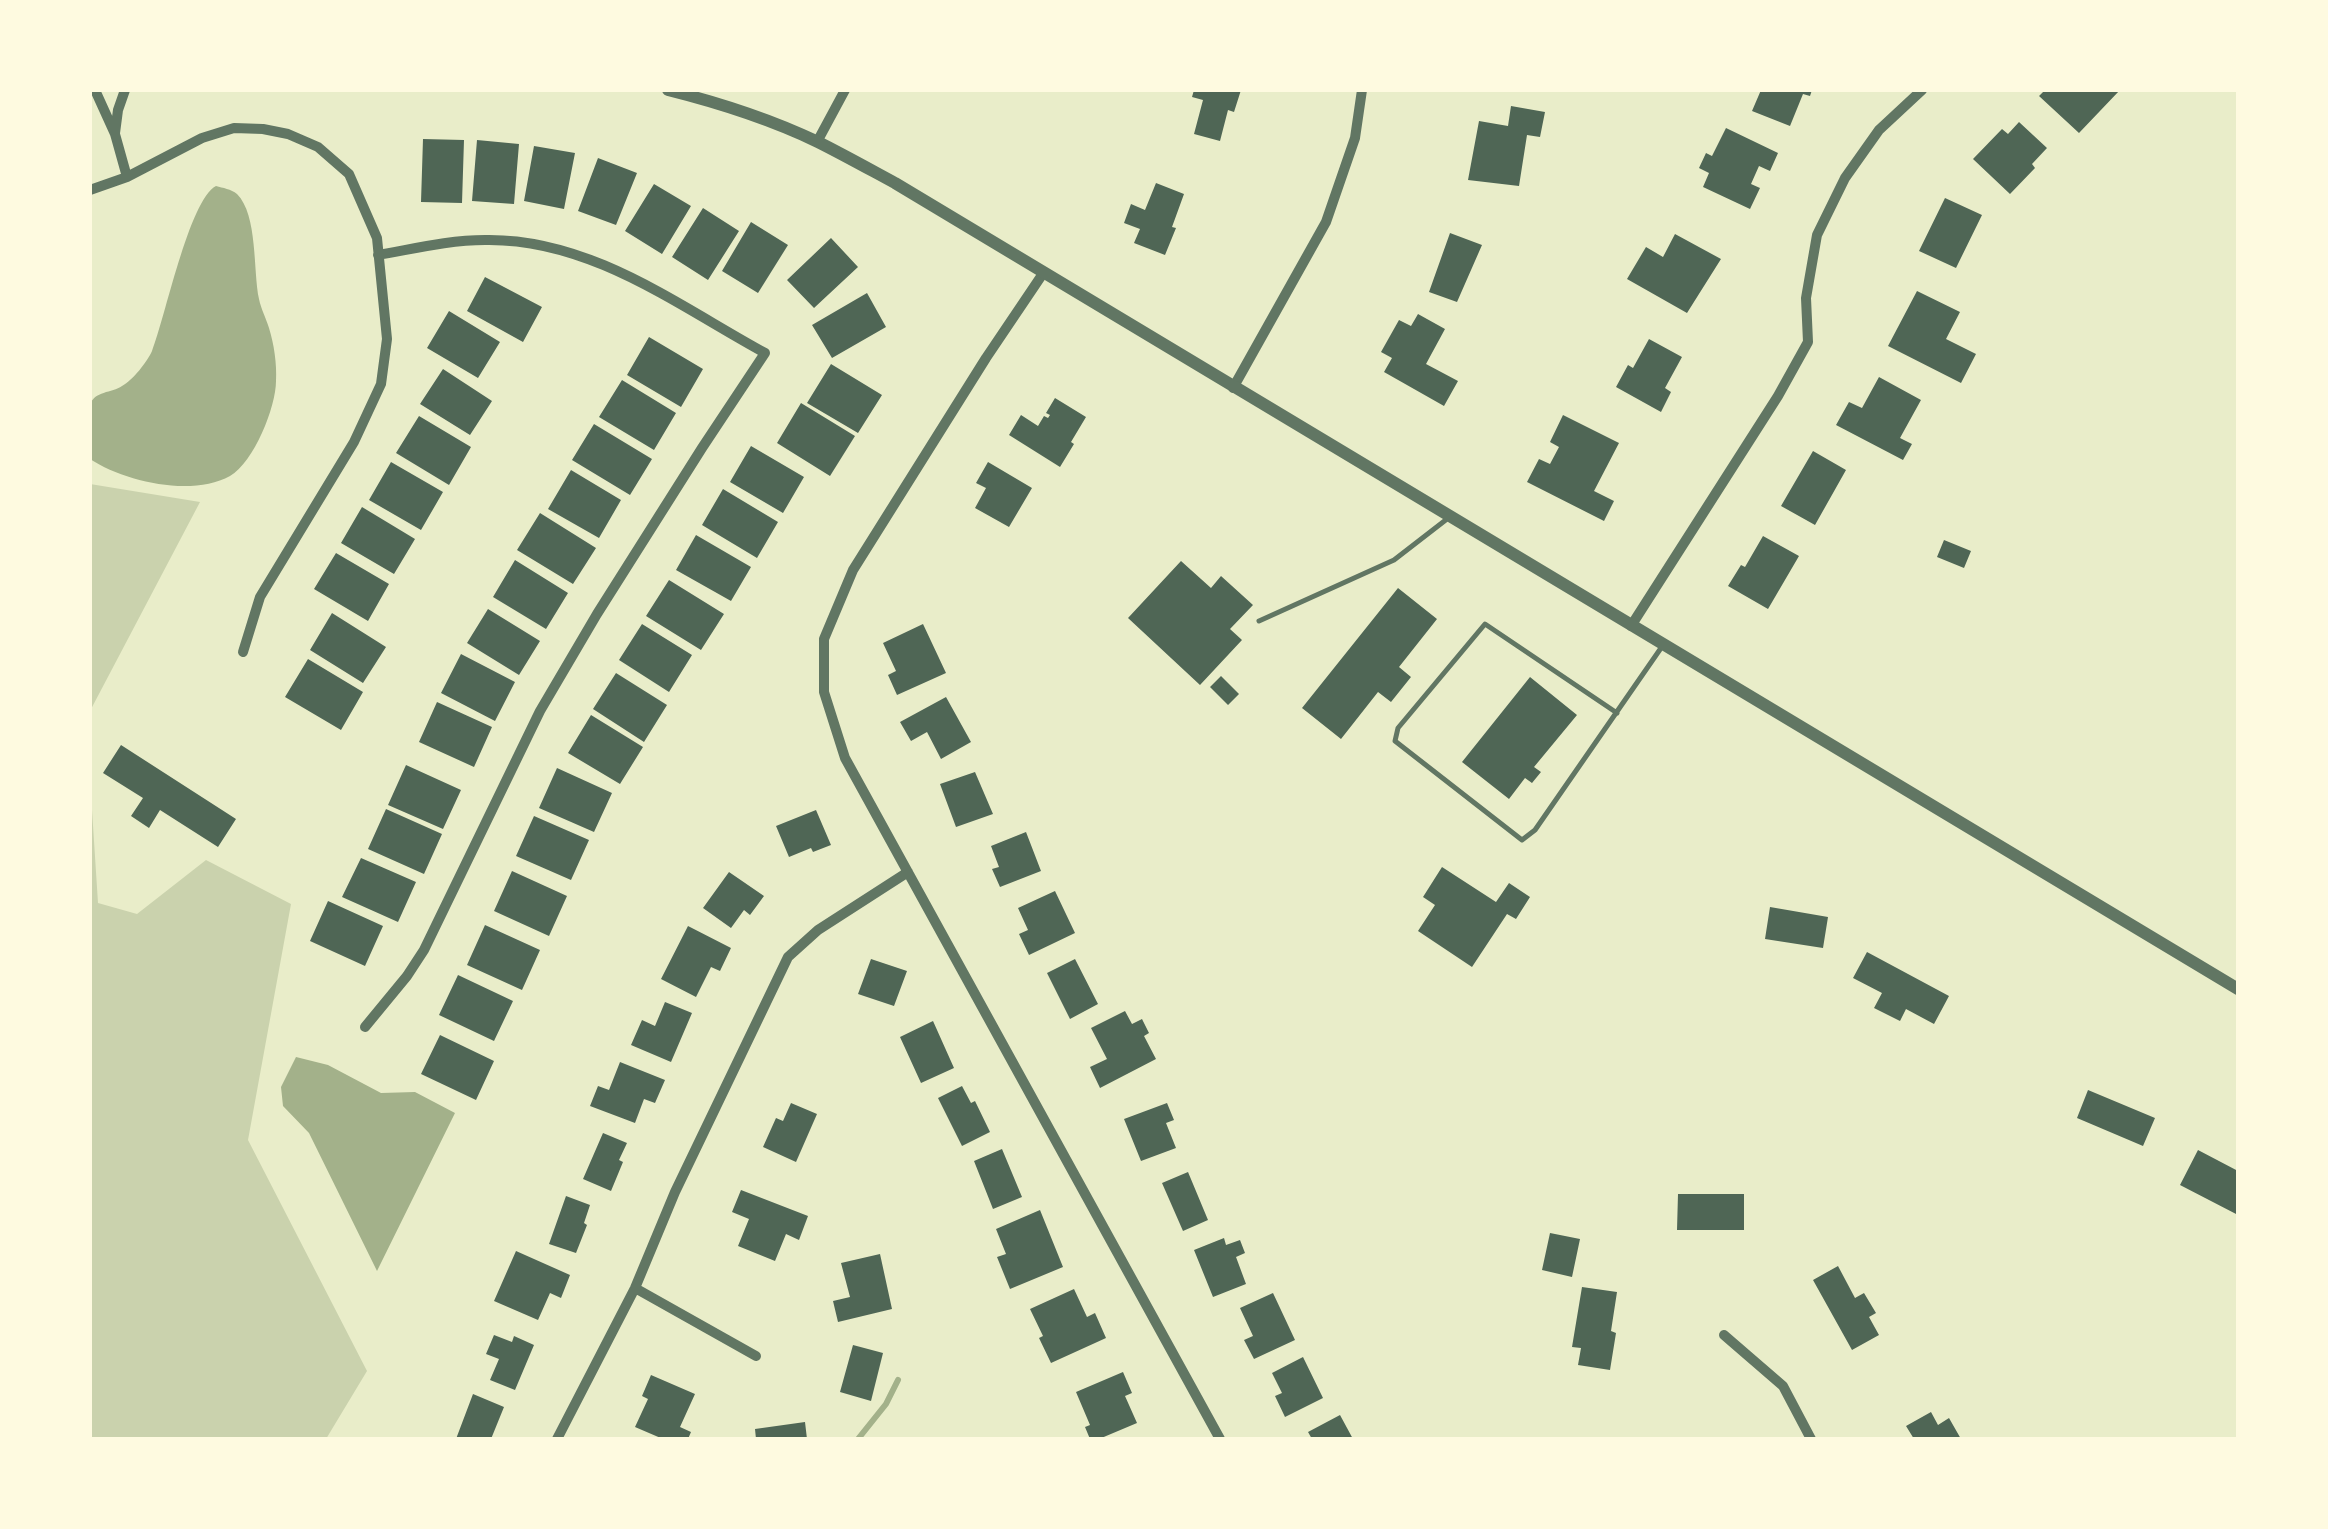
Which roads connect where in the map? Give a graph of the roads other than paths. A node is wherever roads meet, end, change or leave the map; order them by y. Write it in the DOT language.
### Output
graph roads {
  1 [pos="95,90"];
  2 [pos="125,90"];
  3 [pos="668,90"];
  4 [pos="845,90"];
  5 [pos="1362,90"];
  6 [pos="1922,90"];
  7 [pos="115,134"];
  8 [pos="817,142"];
  9 [pos="127,177"];
  10 [pos="90,190"];
  11 [pos="378,255"];
  12 [pos="1044,272"];
  13 [pos="1234,388"];
  14 [pos="1450,518"];
  15 [pos="1259,621"];
  16 [pos="1631,626"];
  17 [pos="1663,645"];
  18 [pos="244,652"];
  19 [pos="1617,713"];
  20 [pos="908,872"];
  21 [pos="2238,989"];
  22 [pos="365,1027"];
  23 [pos="635,1288"];
  24 [pos="1724,1335"];
  25 [pos="756,1356"];
  26 [pos="557,1439"];
  27 [pos="1220,1439"];
  28 [pos="1812,1439"];
  1 -- 7 [label="street"];
  2 -- 7 [label="street"];
  3 -- 8 [label="street"];
  4 -- 8 [label="street"];
  5 -- 13 [label="street"];
  6 -- 16 [label="street"];
  7 -- 9 [label="street"];
  8 -- 12 [label="street"];
  9 -- 10 [label="street"];
  9 -- 11 [label="street"];
  11 -- 18 [label="street"];
  11 -- 22 [label="street"];
  12 -- 13 [label="street"];
  12 -- 20 [label="street"];
  13 -- 14 [label="street"];
  14 -- 15 [label="lane"];
  14 -- 16 [label="street"];
  16 -- 17 [label="street"];
  17 -- 19 [label="lane"];
  17 -- 21 [label="street"];
  19 -- 19 [label="lane"];
  20 -- 23 [label="street"];
  20 -- 27 [label="street"];
  23 -- 25 [label="street"];
  23 -- 26 [label="street"];
  24 -- 28 [label="street"];
}
